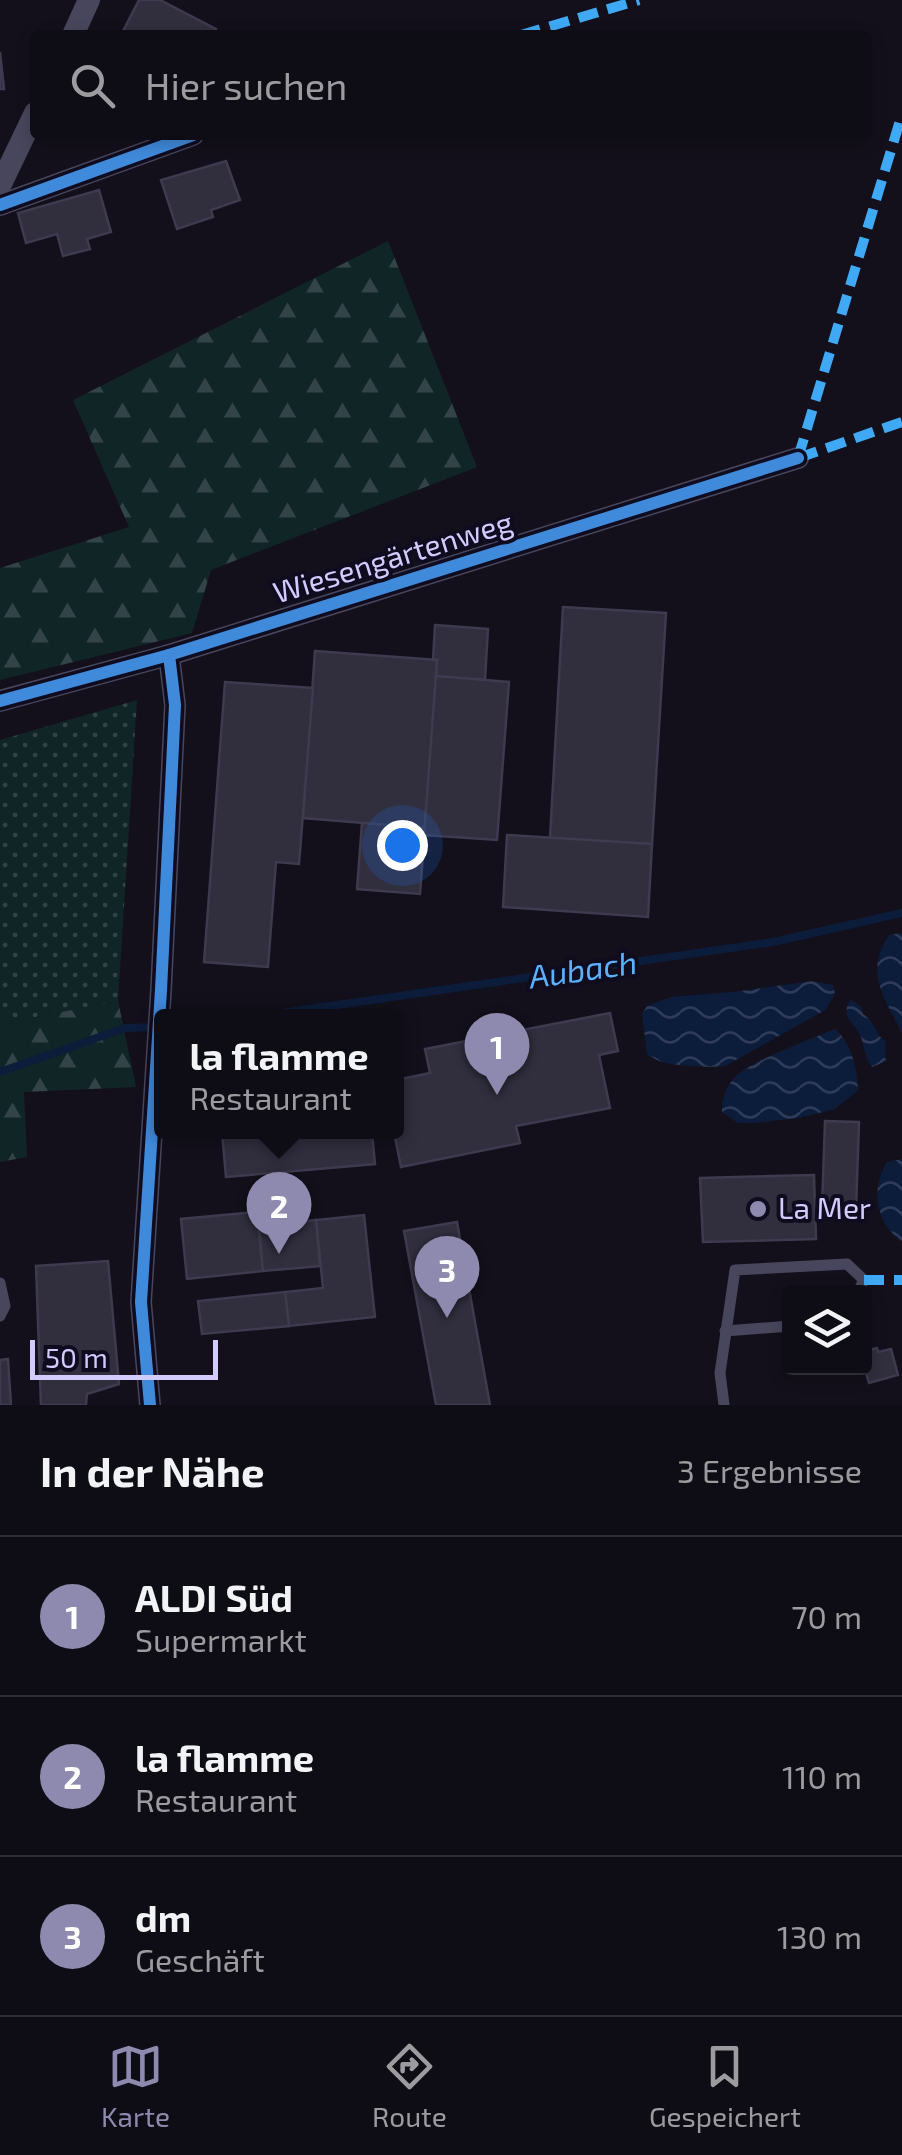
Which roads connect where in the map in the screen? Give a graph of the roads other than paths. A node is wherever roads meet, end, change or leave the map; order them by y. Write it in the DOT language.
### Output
graph roads {
  1 [pos="89,0"];
  2 [pos="74,30"];
  3 [pos="30,123"];
  4 [pos="179,140"];
  5 [pos="0,186"];
  6 [pos="0,205"];
  7 [pos="798,458"];
  8 [pos="169,654"];
  9 [pos="0,701"];
  10 [pos="160,1009"];
  11 [pos="154,1096"];
  12 [pos="0,1284"];
  13 [pos="862,1285"];
  14 [pos="0,1316"];
  15 [pos="782,1327"];
  16 [pos="725,1331"];
  17 [pos="150,1405"];
  18 [pos="724,1405"];
  1 -- 2 [label="street"];
  3 -- 5 [label="street"];
  4 -- 6 [label="street"];
  7 -- 8 [label="street, Wiesengärtenweg"];
  8 -- 9 [label="street, Wiesengärtenweg"];
  8 -- 10 [label="street"];
  11 -- 17 [label="street"];
  12 -- 14 [label="lane"];
  13 -- 16 [label="lane"];
  15 -- 16 [label="lane"];
  16 -- 18 [label="lane"];
}
